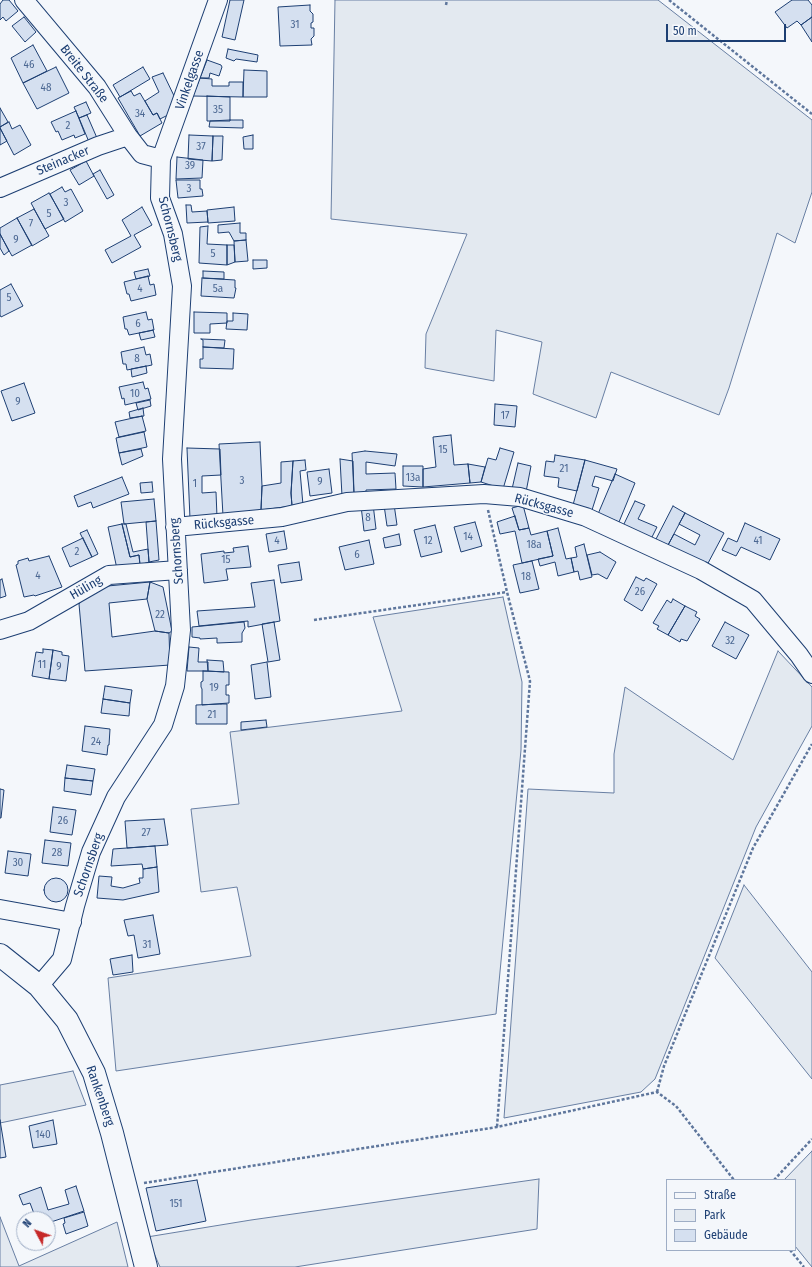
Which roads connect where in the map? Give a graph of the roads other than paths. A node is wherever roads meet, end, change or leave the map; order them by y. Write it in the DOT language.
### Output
graph roads {
  1 [pos="24,0"];
  2 [pos="218,0"];
  3 [pos="128,136"];
  4 [pos="161,159"];
  5 [pos="0,188"];
  6 [pos="175,527"];
  7 [pos="178,570"];
  8 [pos="0,630"];
  9 [pos="812,674"];
  10 [pos="0,909"];
  11 [pos="72,922"];
  12 [pos="0,955"];
  13 [pos="38,986"];
  14 [pos="146,1267"];
  1 -- 3 [label="street, Breite Straße"];
  2 -- 4 [label="street, Vinkelgasse"];
  3 -- 4 [label="street, Breite Straße"];
  3 -- 5 [label="street, Steinacker"];
  4 -- 6 [label="street, Schornsberg"];
  6 -- 7 [label="street, Schornsberg"];
  6 -- 9 [label="street, Rücksgasse"];
  7 -- 8 [label="street, Hüling"];
  7 -- 11 [label="street, Schornsberg"];
  10 -- 11 [label="street"];
  11 -- 13 [label="street, Schornsberg"];
  12 -- 13 [label="main road, Rankenberg"];
  13 -- 14 [label="main road, Rankenberg"];
}
